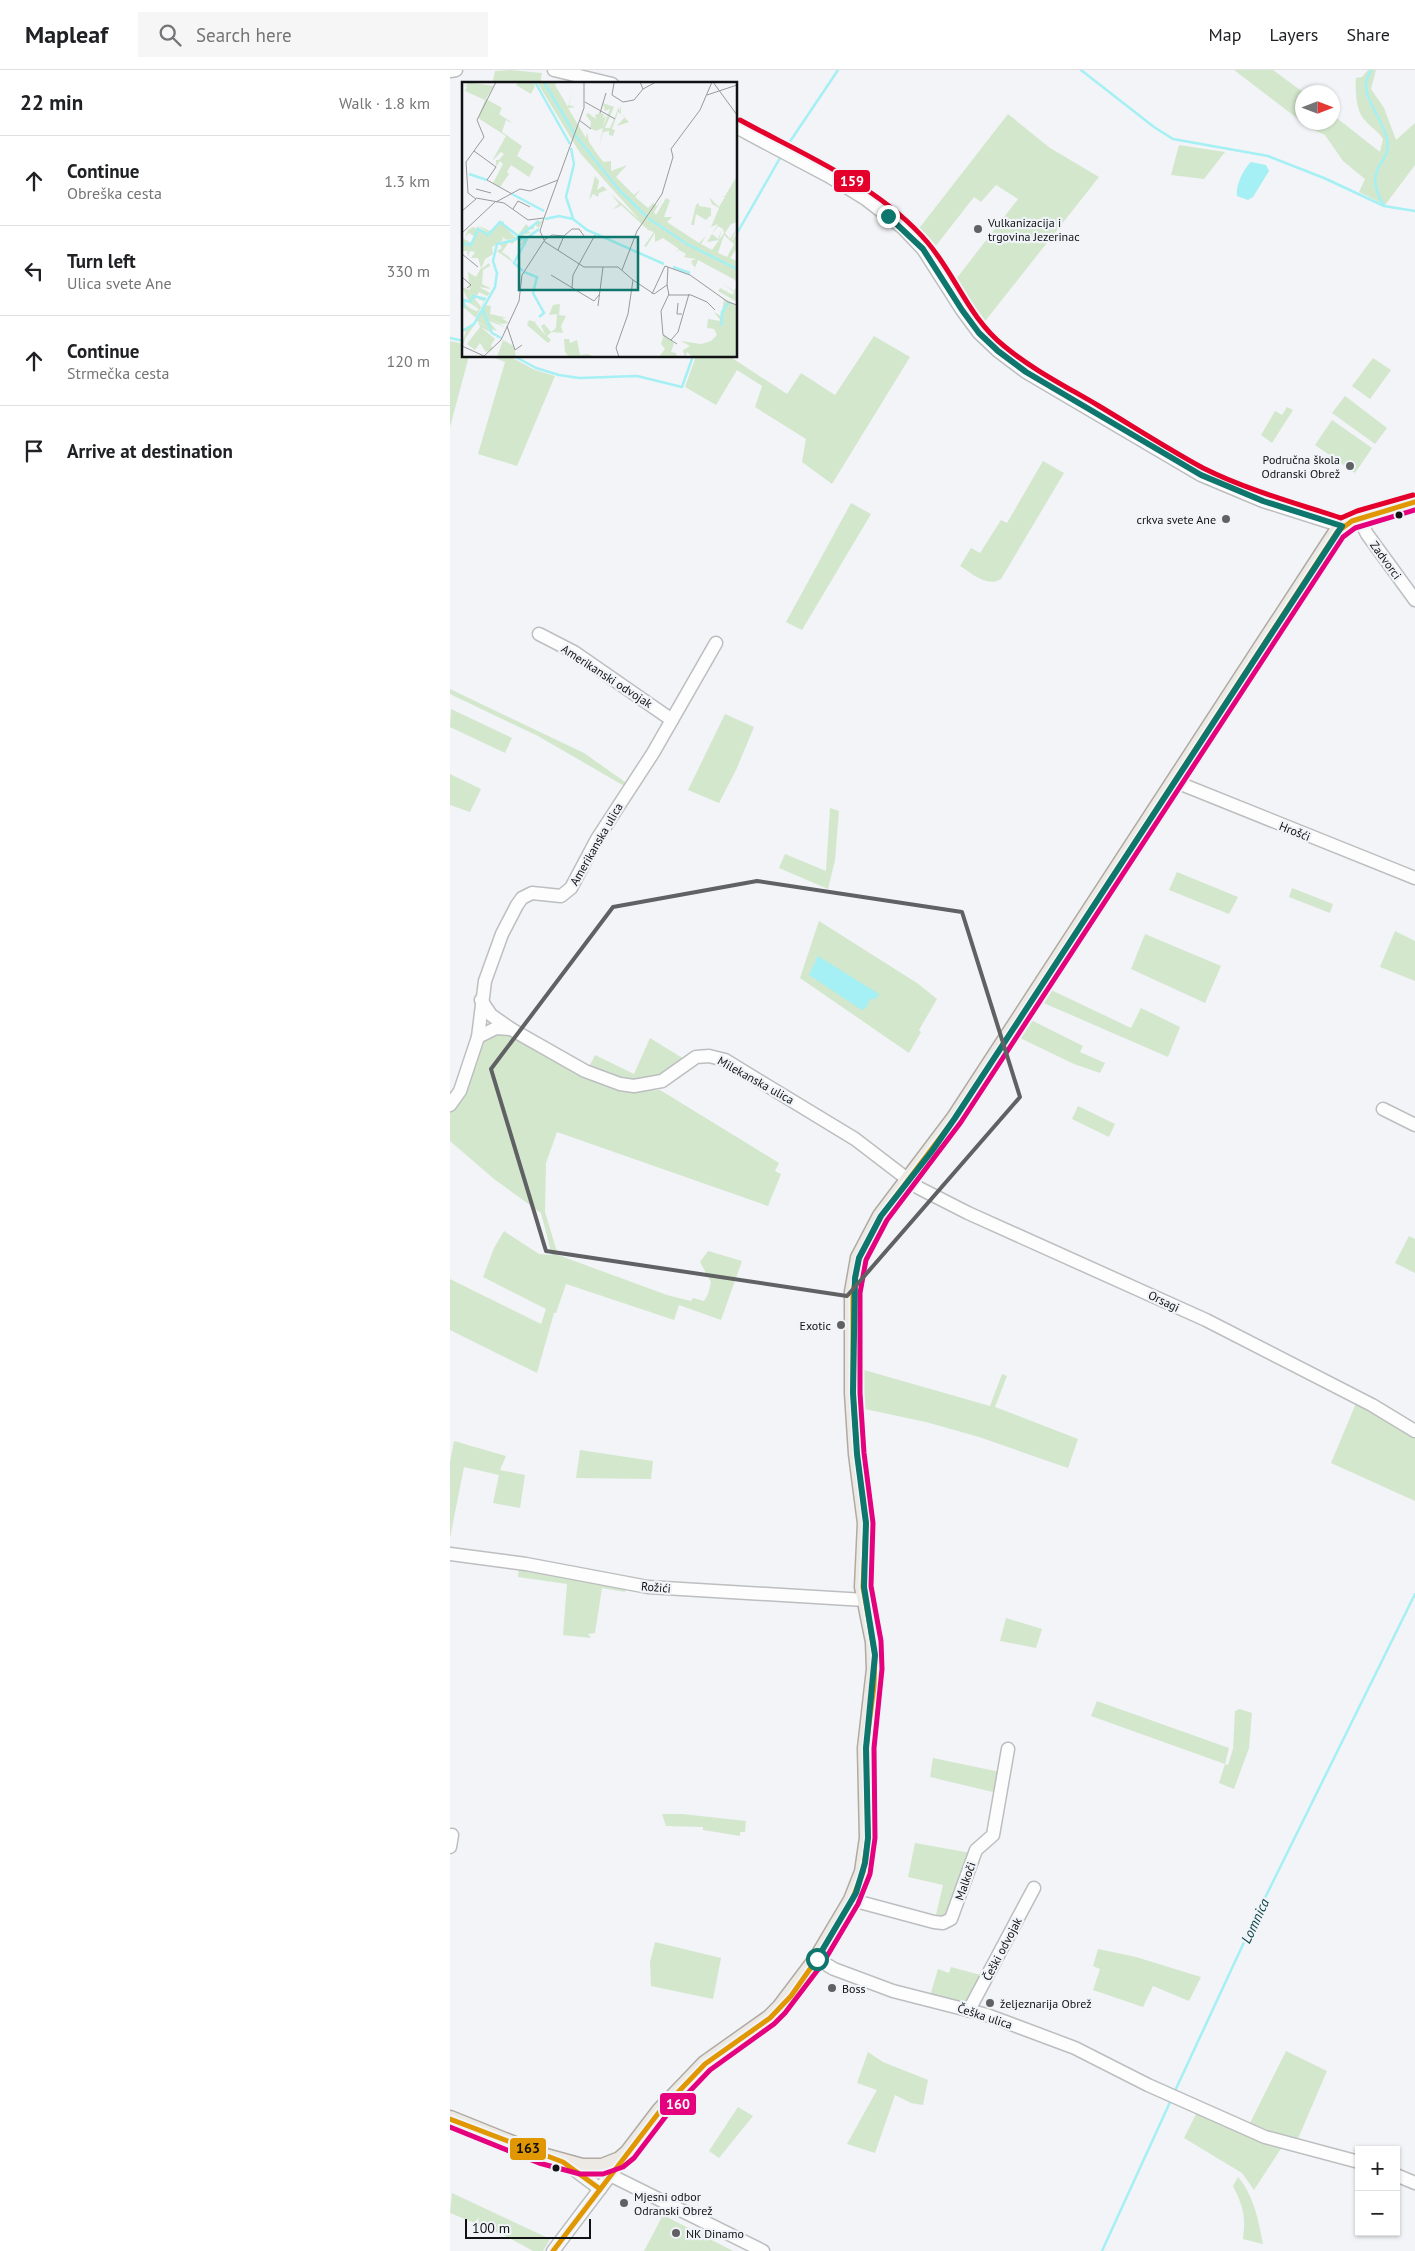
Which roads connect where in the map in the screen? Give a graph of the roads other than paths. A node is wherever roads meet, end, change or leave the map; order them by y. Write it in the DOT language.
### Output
graph roads {
  1 [pos="456,70"];
  2 [pos="554,70"];
  3 [pos="450,71"];
  4 [pos="604,82"];
  5 [pos="738,128"];
  6 [pos="1415,502"];
  7 [pos="1359,518"];
  8 [pos="1342,526"];
  9 [pos="1415,600"];
  10 [pos="539,634"];
  11 [pos="716,643"];
  12 [pos="672,720"];
  13 [pos="1176,782"];
  14 [pos="1415,878"];
  15 [pos="481,1000"];
  16 [pos="510,1029"];
  17 [pos="478,1037"];
  18 [pos="450,1105"];
  19 [pos="1383,1109"];
  20 [pos="1415,1125"];
  21 [pos="909,1180"];
  22 [pos="1415,1431"];
  23 [pos="450,1554"];
  24 [pos="865,1600"];
  25 [pos="1008,1749"];
  26 [pos="1034,1888"];
  27 [pos="852,1900"];
  28 [pos="817,1959"];
  29 [pos="969,2010"];
  30 [pos="450,2119"];
  31 [pos="628,2153"];
  32 [pos="1355,2161"];
  33 [pos="564,2162"];
  34 [pos="610,2176"];
  35 [pos="1400,2177"];
  36 [pos="1415,2183"];
  37 [pos="600,2189"];
  38 [pos="553,2251"];
  39 [pos="764,2251"];
  1 -- 3 [label="street"];
  2 -- 4 [label="street"];
  5 -- 8 [label="street"];
  6 -- 7 [label="main road"];
  7 -- 8 [label="main road"];
  7 -- 9 [label="street, Zadvorci"];
  8 -- 13 [label="main road"];
  10 -- 12 [label="street, Amerikanski odvojak"];
  11 -- 12 [label="street, Amerikanska ulica"];
  12 -- 15 [label="street, Amerikanska ulica"];
  13 -- 14 [label="street, Hrošći"];
  13 -- 21 [label="main road"];
  15 -- 16 [label="street, Milekanska ulica"];
  15 -- 17 [label="street, Amerikanska ulica"];
  16 -- 17 [label="street"];
  16 -- 21 [label="street, Milekanska ulica"];
  17 -- 18 [label="street, Amerikanska ulica"];
  19 -- 20 [label="street"];
  21 -- 22 [label="street, Orsagi"];
  21 -- 24 [label="main road"];
  23 -- 24 [label="street, Rožići"];
  24 -- 27 [label="main road"];
  25 -- 27 [label="street, Malkoči"];
  26 -- 29 [label="street, Češki odvojak"];
  27 -- 28 [label="main road"];
  28 -- 29 [label="street, Češka ulica"];
  28 -- 31 [label="main road"];
  29 -- 32 [label="street, Češka ulica"];
  30 -- 33 [label="main road"];
  31 -- 33 [label="main road"];
  31 -- 34 [label="street"];
  33 -- 37 [label="street"];
  34 -- 37 [label="street"];
  34 -- 39 [label="street"];
  35 -- 36 [label="street"];
  37 -- 38 [label="street"];
}
